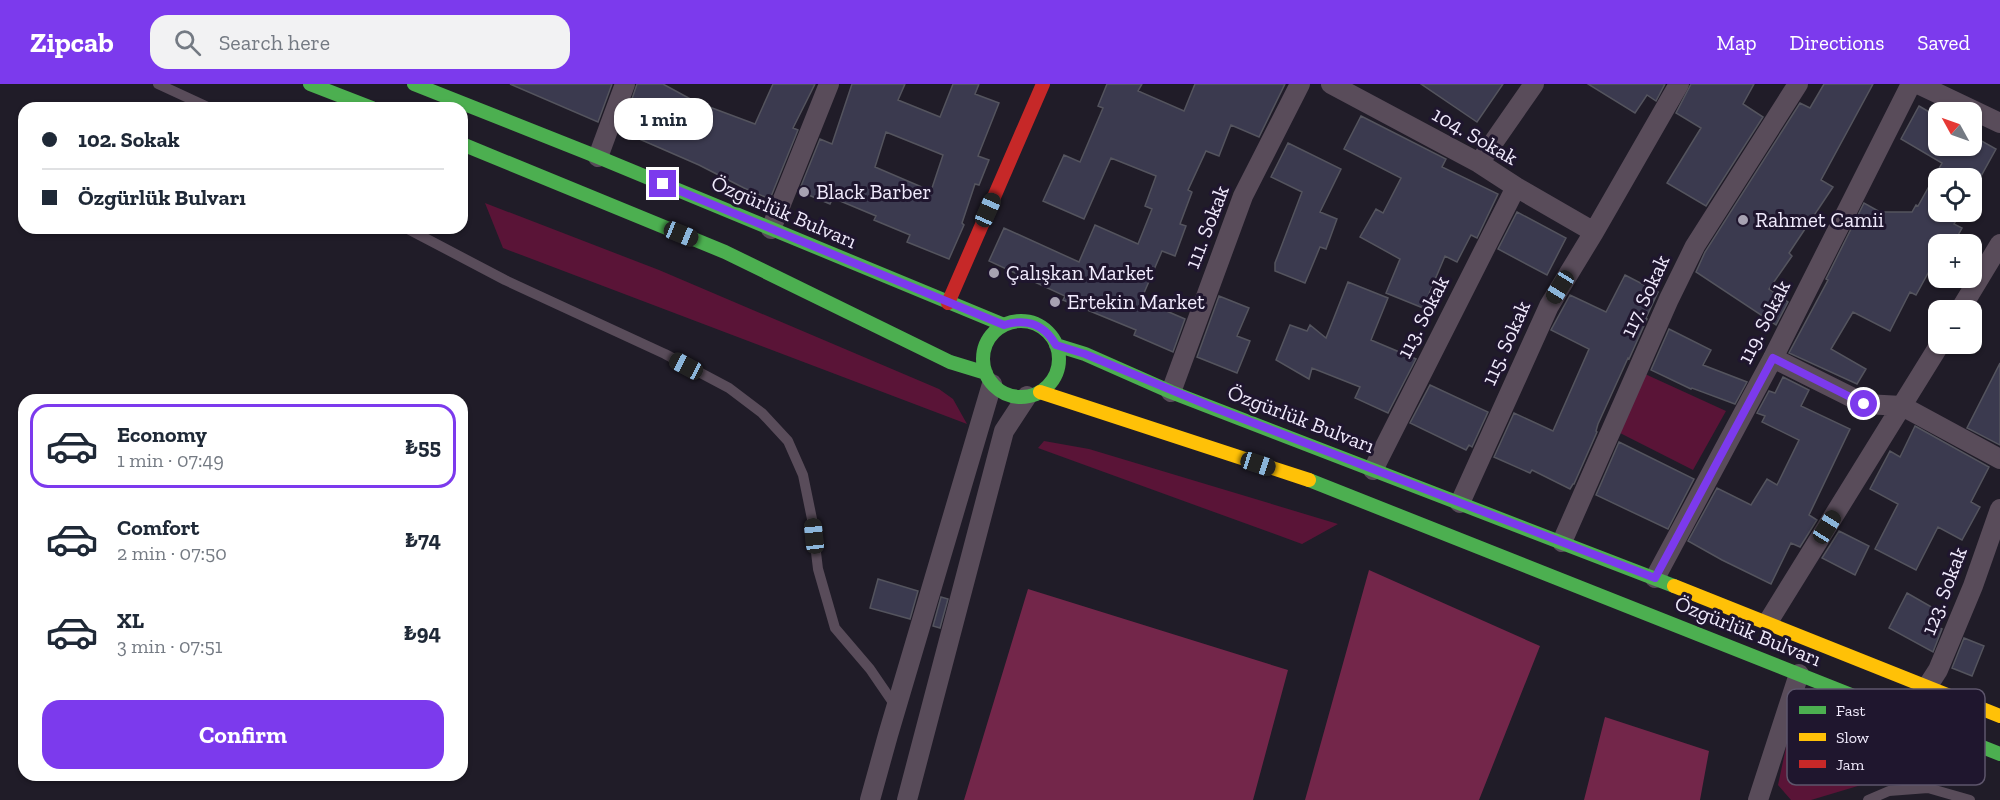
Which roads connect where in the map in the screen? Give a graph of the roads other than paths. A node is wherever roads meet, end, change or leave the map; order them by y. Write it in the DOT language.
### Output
graph roads {
  1 [pos="158,84"];
  2 [pos="310,84"];
  3 [pos="414,84"];
  4 [pos="624,84"];
  5 [pos="829,84"];
  6 [pos="1043,84"];
  7 [pos="1300,84"];
  8 [pos="1331,84"];
  9 [pos="1534,84"];
  10 [pos="1679,84"];
  11 [pos="1798,84"];
  12 [pos="1911,84"];
  13 [pos="1918,84"];
  14 [pos="429,87"];
  15 [pos="197,102"];
  16 [pos="356,102"];
  17 [pos="465,102"];
  18 [pos="468,103"];
  19 [pos="2000,123"];
  20 [pos="468,146"];
  21 [pos="598,157"];
  22 [pos="1479,163"];
  23 [pos="1516,187"];
  24 [pos="771,229"];
  25 [pos="1594,232"];
  26 [pos="417,234"];
  27 [pos="2000,244"];
  28 [pos="1966,300"];
  29 [pos="948,303"];
  30 [pos="1004,325"];
  31 [pos="1056,345"];
  32 [pos="1934,354"];
  33 [pos="1773,358"];
  34 [pos="989,378"];
  35 [pos="1171,392"];
  36 [pos="1034,394"];
  37 [pos="1902,406"];
  38 [pos="2000,459"];
  39 [pos="1373,470"];
  40 [pos="1461,503"];
  41 [pos="2000,509"];
  42 [pos="1562,542"];
  43 [pos="1655,578"];
  44 [pos="1768,622"];
  45 [pos="1799,674"];
  46 [pos="1927,687"];
  47 [pos="1794,689"];
  48 [pos="1837,689"];
  49 [pos="1932,689"];
  50 [pos="896,707"];
  51 [pos="1985,710"];
  52 [pos="1787,712"];
  53 [pos="2000,716"];
  54 [pos="1985,748"];
  55 [pos="2000,754"];
  56 [pos="1759,799"];
  57 [pos="870,800"];
  58 [pos="907,800"];
  59 [pos="1868,800"];
  60 [pos="1971,800"];
  1 -- 15 [label="lane"];
  2 -- 16 [label="main road"];
  3 -- 14 [label="main road, Özgürlük Bulvarı"];
  4 -- 21 [label="street"];
  5 -- 24 [label="street"];
  6 -- 29 [label="main road"];
  7 -- 35 [label="street, 111. Sokak"];
  8 -- 22 [label="street, 104. Sokak"];
  9 -- 22 [label="street"];
  10 -- 25 [label="street, 115. Sokak"];
  11 -- 42 [label="street, 117. Sokak"];
  12 -- 33 [label="street, 119. Sokak"];
  13 -- 19 [label="street"];
  14 -- 17 [label="main road, Özgürlük Bulvarı"];
  18 -- 21 [label="main road, Özgürlük Bulvarı"];
  20 -- 34 [label="main road"];
  21 -- 24 [label="main road, Özgürlük Bulvarı"];
  22 -- 23 [label="street, 104. Sokak"];
  23 -- 25 [label="street, 104. Sokak"];
  23 -- 39 [label="street, 113. Sokak"];
  24 -- 29 [label="main road, Özgürlük Bulvarı"];
  25 -- 40 [label="street, 115. Sokak"];
  26 -- 50 [label="lane"];
  27 -- 28 [label="street"];
  29 -- 30 [label="main road, Özgürlük Bulvarı"];
  30 -- 31 [label="main road"];
  30 -- 34 [label="main road"];
  31 -- 35 [label="main road, Özgürlük Bulvarı"];
  31 -- 36 [label="main road"];
  32 -- 37 [label="street"];
  33 -- 37 [label="street"];
  33 -- 43 [label="street, 119. Sokak"];
  34 -- 36 [label="main road"];
  34 -- 50 [label="street"];
  35 -- 39 [label="main road, Özgürlük Bulvarı"];
  36 -- 45 [label="main road, Özgürlük Bulvarı"];
  36 -- 58 [label="street"];
  37 -- 38 [label="street"];
  37 -- 44 [label="street"];
  39 -- 40 [label="main road, Özgürlük Bulvarı"];
  40 -- 42 [label="main road, Özgürlük Bulvarı"];
  41 -- 46 [label="street, 123. Sokak"];
  42 -- 43 [label="main road, Özgürlük Bulvarı"];
  43 -- 44 [label="main road, Özgürlük Bulvarı"];
  44 -- 46 [label="main road, Özgürlük Bulvarı"];
  45 -- 47 [label="street"];
  45 -- 48 [label="main road, Özgürlük Bulvarı"];
  46 -- 49 [label="main road, Özgürlük Bulvarı"];
  50 -- 57 [label="street"];
  51 -- 53 [label="main road, Özgürlük Bulvarı"];
  52 -- 56 [label="street"];
  54 -- 55 [label="main road, Özgürlük Bulvarı"];
  59 -- 60 [label="lane"];
}
